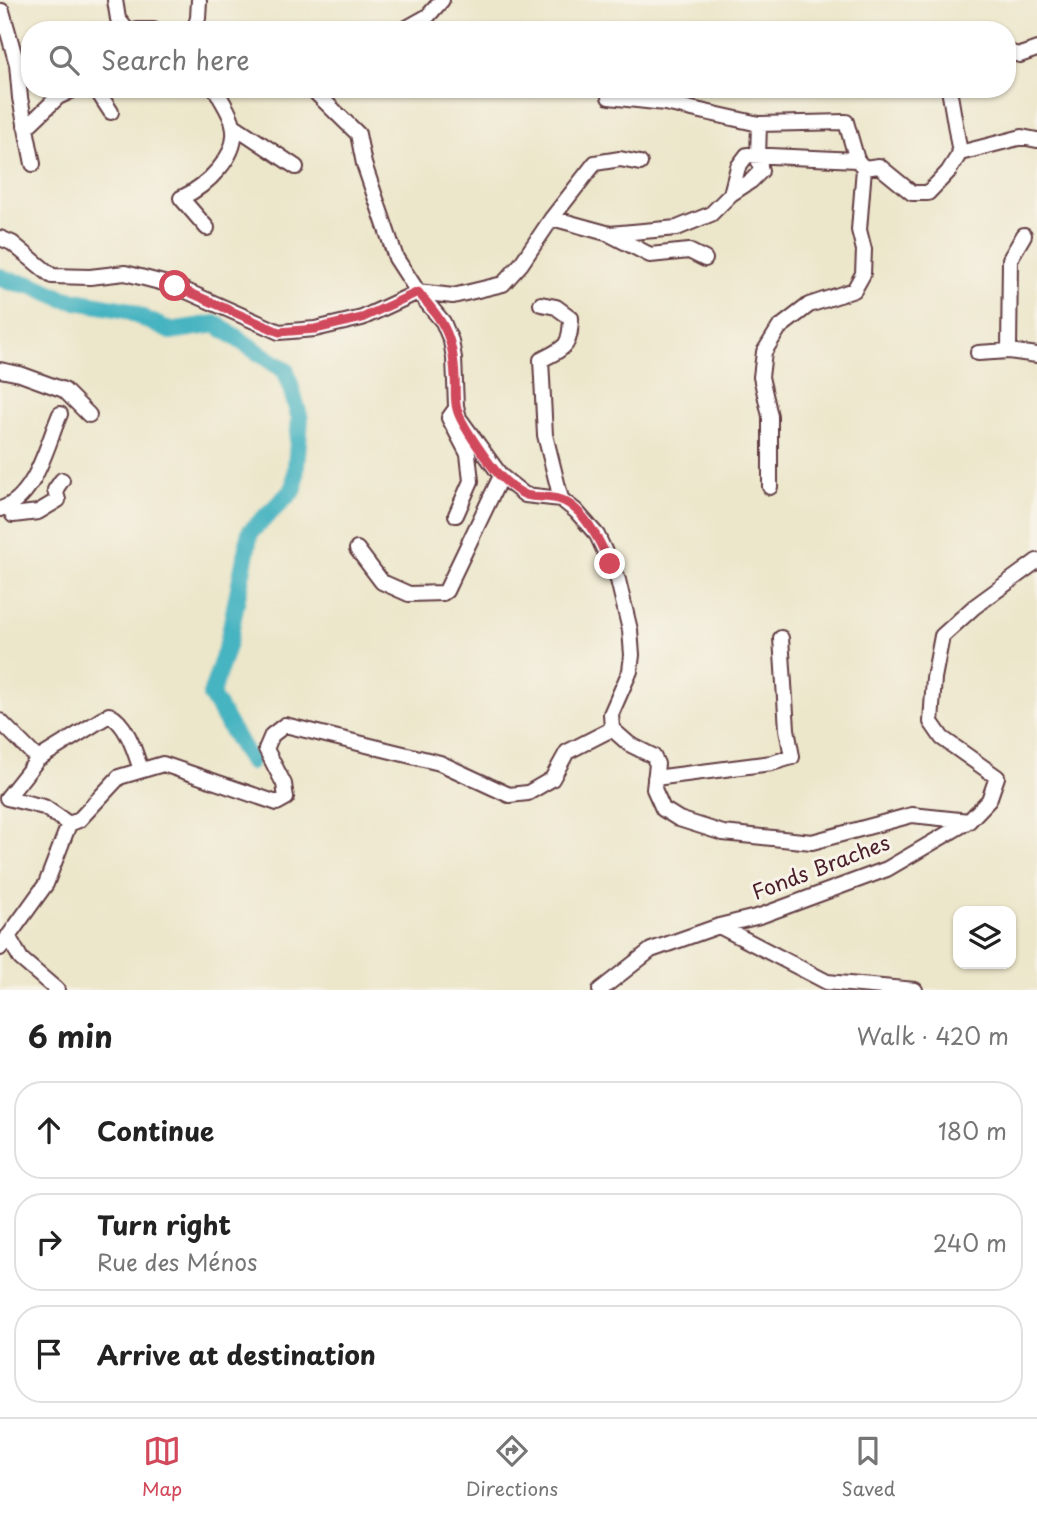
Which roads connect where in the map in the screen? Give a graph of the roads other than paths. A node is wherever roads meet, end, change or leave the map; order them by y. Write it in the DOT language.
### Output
graph roads {
  1 [pos="114,0"];
  2 [pos="200,0"];
  3 [pos="442,0"];
  4 [pos="2,11"];
  5 [pos="120,21"];
  6 [pos="197,21"];
  7 [pos="419,21"];
  8 [pos="1037,49"];
  9 [pos="1016,54"];
  10 [pos="21,58"];
  11 [pos="24,98"];
  12 [pos="57,98"];
  13 [pos="102,98"];
  14 [pos="220,98"];
  15 [pos="321,98"];
  16 [pos="619,98"];
  17 [pos="950,98"];
  18 [pos="111,112"];
  19 [pos="759,124"];
  20 [pos="233,125"];
  21 [pos="25,126"];
  22 [pos="1037,140"];
  23 [pos="960,153"];
  24 [pos="758,157"];
  25 [pos="640,163"];
  26 [pos="33,164"];
  27 [pos="860,164"];
  28 [pos="296,167"];
  29 [pos="552,218"];
  30 [pos="207,228"];
  31 [pos="610,234"];
  32 [pos="1024,235"];
  33 [pos="0,239"];
  34 [pos="705,259"];
  35 [pos="418,292"];
  36 [pos="541,304"];
  37 [pos="1009,351"];
  38 [pos="978,353"];
  39 [pos="1037,355"];
  40 [pos="0,370"];
  41 [pos="456,406"];
  42 [pos="60,414"];
  43 [pos="89,415"];
  44 [pos="501,476"];
  45 [pos="62,480"];
  46 [pos="770,487"];
  47 [pos="561,499"];
  48 [pos="4,508"];
  49 [pos="456,515"];
  50 [pos="357,549"];
  51 [pos="1037,561"];
  52 [pos="781,638"];
  53 [pos="0,721"];
  54 [pos="612,729"];
  55 [pos="38,759"];
  56 [pos="141,770"];
  57 [pos="655,778"];
  58 [pos="4,796"];
  59 [pos="969,821"];
  60 [pos="69,824"];
  61 [pos="719,926"];
  62 [pos="4,942"];
  63 [pos="826,986"];
  64 [pos="57,990"];
  65 [pos="600,990"];
  66 [pos="915,990"];
  1 -- 5 [label="street"];
  2 -- 6 [label="street"];
  3 -- 7 [label="street"];
  4 -- 10 [label="street"];
  8 -- 9 [label="street"];
  11 -- 21 [label="street"];
  12 -- 21 [label="street"];
  13 -- 18 [label="street"];
  14 -- 20 [label="street"];
  15 -- 35 [label="street"];
  16 -- 19 [label="street"];
  17 -- 23 [label="street"];
  19 -- 24 [label="street"];
  19 -- 27 [label="street"];
  20 -- 28 [label="street"];
  20 -- 30 [label="street"];
  21 -- 26 [label="street"];
  22 -- 23 [label="street"];
  23 -- 27 [label="street"];
  24 -- 27 [label="street"];
  24 -- 31 [label="street"];
  25 -- 29 [label="street"];
  27 -- 46 [label="street"];
  29 -- 31 [label="street"];
  29 -- 35 [label="street"];
  31 -- 34 [label="street"];
  32 -- 37 [label="street"];
  33 -- 35 [label="street"];
  35 -- 41 [label="street"];
  36 -- 47 [label="street"];
  37 -- 38 [label="street"];
  37 -- 39 [label="street"];
  40 -- 43 [label="street"];
  41 -- 44 [label="street"];
  41 -- 49 [label="street"];
  42 -- 48 [label="street"];
  44 -- 47 [label="street"];
  44 -- 50 [label="street"];
  45 -- 48 [label="street"];
  47 -- 54 [label="street"];
  51 -- 59 [label="street, Fonds Braches"];
  52 -- 57 [label="street"];
  53 -- 55 [label="street"];
  54 -- 56 [label="street"];
  54 -- 57 [label="street"];
  55 -- 56 [label="street"];
  55 -- 58 [label="street"];
  56 -- 60 [label="street"];
  57 -- 59 [label="street"];
  58 -- 60 [label="street"];
  59 -- 61 [label="street, Fonds Braches"];
  60 -- 62 [label="street"];
  61 -- 63 [label="street"];
  61 -- 65 [label="street, Fonds Braches"];
  62 -- 64 [label="street"];
  63 -- 66 [label="street"];
}
